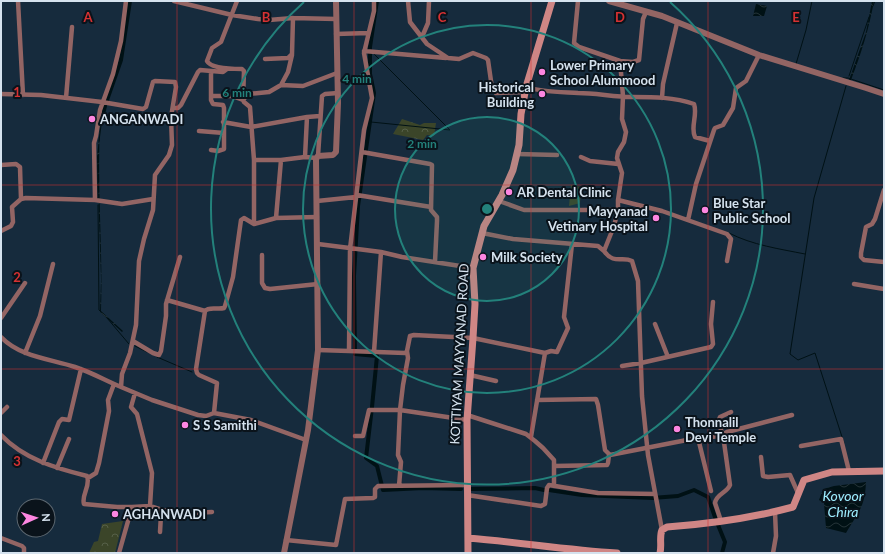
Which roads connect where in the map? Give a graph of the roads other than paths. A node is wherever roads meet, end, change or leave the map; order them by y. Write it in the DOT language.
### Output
graph roads {
  1 [pos="18,1"];
  2 [pos="126,1"];
  3 [pos="176,1"];
  4 [pos="237,1"];
  5 [pos="336,1"];
  6 [pos="374,1"];
  7 [pos="408,1"];
  8 [pos="429,1"];
  9 [pos="552,1"];
  10 [pos="578,1"];
  11 [pos="609,1"];
  12 [pos="646,12"];
  13 [pos="232,15"];
  14 [pos="293,18"];
  15 [pos="336,19"];
  16 [pos="677,23"];
  17 [pos="72,27"];
  18 [pos="368,33"];
  19 [pos="336,34"];
  20 [pos="422,37"];
  21 [pos="364,51"];
  22 [pos="292,54"];
  23 [pos="759,55"];
  24 [pos="448,58"];
  25 [pos="265,59"];
  26 [pos="620,60"];
  27 [pos="230,69"];
  28 [pos="211,71"];
  29 [pos="337,73"];
  30 [pos="280,85"];
  31 [pos="525,90"];
  32 [pos="338,93"];
  33 [pos="1,94"];
  34 [pos="884,94"];
  35 [pos="23,95"];
  36 [pos="211,96"];
  37 [pos="623,96"];
  38 [pos="66,98"];
  39 [pos="662,98"];
  40 [pos="243,100"];
  41 [pos="102,102"];
  42 [pos="173,108"];
  43 [pos="320,116"];
  44 [pos="307,117"];
  45 [pos="224,122"];
  46 [pos="251,127"];
  47 [pos="199,131"];
  48 [pos="224,133"];
  49 [pos="710,141"];
  50 [pos="210,150"];
  51 [pos="362,152"];
  52 [pos="517,154"];
  53 [pos="557,155"];
  54 [pos="305,157"];
  55 [pos="317,157"];
  56 [pos="581,157"];
  57 [pos="254,160"];
  58 [pos="281,160"];
  59 [pos="618,164"];
  60 [pos="1,165"];
  61 [pos="884,190"];
  62 [pos="356,196"];
  63 [pos="21,199"];
  64 [pos="153,199"];
  65 [pos="95,200"];
  66 [pos="618,200"];
  67 [pos="317,201"];
  68 [pos="499,201"];
  69 [pos="431,207"];
  70 [pos="618,210"];
  71 [pos="317,217"];
  72 [pos="276,218"];
  73 [pos="688,220"];
  74 [pos="254,224"];
  75 [pos="1,231"];
  76 [pos="482,233"];
  77 [pos="318,244"];
  78 [pos="572,244"];
  79 [pos="350,249"];
  80 [pos="604,251"];
  81 [pos="381,252"];
  82 [pos="262,255"];
  83 [pos="180,257"];
  84 [pos="435,262"];
  85 [pos="727,262"];
  86 [pos="884,262"];
  87 [pos="53,264"];
  88 [pos="473,268"];
  89 [pos="25,283"];
  90 [pos="318,284"];
  91 [pos="854,284"];
  92 [pos="884,289"];
  93 [pos="167,300"];
  94 [pos="713,302"];
  95 [pos="205,311"];
  96 [pos="1,318"];
  97 [pos="655,324"];
  98 [pos="1,337"];
  99 [pos="473,338"];
  100 [pos="133,341"];
  101 [pos="318,350"];
  102 [pos="407,350"];
  103 [pos="349,351"];
  104 [pos="374,352"];
  105 [pos="25,353"];
  106 [pos="544,353"];
  107 [pos="668,357"];
  108 [pos="641,364"];
  109 [pos="622,366"];
  110 [pos="81,369"];
  111 [pos="470,375"];
  112 [pos="496,381"];
  113 [pos="114,384"];
  114 [pos="121,387"];
  115 [pos="135,394"];
  116 [pos="537,400"];
  117 [pos="6,407"];
  118 [pos="400,410"];
  119 [pos="214,412"];
  120 [pos="731,412"];
  121 [pos="1,413"];
  122 [pos="792,415"];
  123 [pos="467,418"];
  124 [pos="1,435"];
  125 [pos="723,435"];
  126 [pos="355,436"];
  127 [pos="530,437"];
  128 [pos="698,438"];
  129 [pos="69,439"];
  130 [pos="306,440"];
  131 [pos="801,446"];
  132 [pos="647,447"];
  133 [pos="609,455"];
  134 [pos="761,457"];
  135 [pos="43,463"];
  136 [pos="554,466"];
  137 [pos="57,468"];
  138 [pos="849,471"];
  139 [pos="884,471"];
  140 [pos="88,478"];
  141 [pos="467,485"];
  142 [pos="399,486"];
  143 [pos="554,486"];
  144 [pos="710,491"];
  145 [pos="798,493"];
  146 [pos="656,494"];
  147 [pos="467,496"];
  148 [pos="132,506"];
  149 [pos="150,506"];
  150 [pos="160,510"];
  151 [pos="212,512"];
  152 [pos="774,512"];
  153 [pos="721,522"];
  154 [pos="662,530"];
  155 [pos="160,532"];
  156 [pos="1,538"];
  157 [pos="468,538"];
  158 [pos="286,540"];
  159 [pos="24,553"];
  160 [pos="119,553"];
  161 [pos="284,553"];
  162 [pos="468,553"];
  163 [pos="617,553"];
  164 [pos="660,553"];
  165 [pos="773,553"];
  1 -- 35 [label="street"];
  2 -- 41 [label="street"];
  3 -- 13 [label="street"];
  4 -- 13 [label="street"];
  5 -- 15 [label="street"];
  6 -- 18 [label="street"];
  7 -- 20 [label="street"];
  8 -- 20 [label="street"];
  9 -- 31 [label="main road, KOTTIYAM MAYYANAD ROAD"];
  10 -- 26 [label="street"];
  11 -- 12 [label="street"];
  12 -- 16 [label="street"];
  12 -- 26 [label="street"];
  13 -- 14 [label="street"];
  13 -- 27 [label="street"];
  14 -- 15 [label="street"];
  14 -- 22 [label="street"];
  15 -- 19 [label="street"];
  16 -- 23 [label="street"];
  16 -- 39 [label="street"];
  17 -- 38 [label="street"];
  18 -- 19 [label="street"];
  18 -- 21 [label="street"];
  19 -- 29 [label="street"];
  20 -- 24 [label="street"];
  21 -- 24 [label="street"];
  21 -- 51 [label="street"];
  22 -- 25 [label="street"];
  22 -- 30 [label="street"];
  23 -- 34 [label="street"];
  23 -- 49 [label="street"];
  24 -- 31 [label="street"];
  26 -- 37 [label="street"];
  27 -- 28 [label="street"];
  27 -- 40 [label="street"];
  28 -- 36 [label="street"];
  28 -- 42 [label="street"];
  29 -- 30 [label="street"];
  29 -- 32 [label="street"];
  30 -- 40 [label="street"];
  31 -- 37 [label="street"];
  31 -- 52 [label="main road, KOTTIYAM MAYYANAD ROAD"];
  32 -- 43 [label="street"];
  32 -- 55 [label="street"];
  33 -- 35 [label="street"];
  35 -- 38 [label="street"];
  36 -- 40 [label="street"];
  36 -- 45 [label="street"];
  37 -- 39 [label="street"];
  37 -- 59 [label="street"];
  38 -- 41 [label="street"];
  39 -- 49 [label="street"];
  40 -- 46 [label="street"];
  41 -- 42 [label="street"];
  41 -- 65 [label="street"];
  42 -- 64 [label="street"];
  43 -- 44 [label="street"];
  43 -- 55 [label="street"];
  44 -- 46 [label="street"];
  44 -- 54 [label="street"];
  45 -- 46 [label="street"];
  45 -- 48 [label="street"];
  46 -- 57 [label="street"];
  47 -- 48 [label="street"];
  48 -- 50 [label="street"];
  49 -- 73 [label="street"];
  51 -- 62 [label="street"];
  51 -- 69 [label="street"];
  52 -- 53 [label="street"];
  52 -- 68 [label="main road, KOTTIYAM MAYYANAD ROAD"];
  54 -- 55 [label="street"];
  54 -- 58 [label="street"];
  55 -- 67 [label="street"];
  56 -- 59 [label="street"];
  57 -- 58 [label="street"];
  57 -- 74 [label="street"];
  58 -- 72 [label="street"];
  59 -- 66 [label="street"];
  60 -- 63 [label="street"];
  61 -- 86 [label="street"];
  62 -- 67 [label="street"];
  62 -- 69 [label="street"];
  62 -- 79 [label="street"];
  63 -- 65 [label="street"];
  63 -- 75 [label="street"];
  64 -- 65 [label="street"];
  64 -- 100 [label="street"];
  66 -- 70 [label="street"];
  66 -- 73 [label="street"];
  67 -- 71 [label="street"];
  68 -- 70 [label="street"];
  68 -- 76 [label="main road, KOTTIYAM MAYYANAD ROAD"];
  69 -- 84 [label="street"];
  70 -- 80 [label="street"];
  71 -- 72 [label="street"];
  71 -- 77 [label="street"];
  72 -- 74 [label="street"];
  73 -- 85 [label="street"];
  74 -- 95 [label="street"];
  76 -- 78 [label="street"];
  76 -- 88 [label="main road, KOTTIYAM MAYYANAD ROAD"];
  77 -- 79 [label="street"];
  77 -- 90 [label="street"];
  78 -- 80 [label="street"];
  78 -- 106 [label="street"];
  79 -- 81 [label="street"];
  79 -- 103 [label="street"];
  80 -- 108 [label="street"];
  81 -- 84 [label="street"];
  81 -- 104 [label="street"];
  82 -- 90 [label="street"];
  83 -- 93 [label="street"];
  84 -- 88 [label="street"];
  87 -- 105 [label="street"];
  88 -- 99 [label="main road, KOTTIYAM MAYYANAD ROAD"];
  89 -- 96 [label="street"];
  90 -- 101 [label="street"];
  91 -- 92 [label="street"];
  93 -- 95 [label="street"];
  93 -- 100 [label="street"];
  94 -- 107 [label="street"];
  95 -- 119 [label="street"];
  97 -- 107 [label="street"];
  98 -- 105 [label="street"];
  99 -- 102 [label="street"];
  99 -- 106 [label="street"];
  99 -- 111 [label="main road, KOTTIYAM MAYYANAD ROAD"];
  100 -- 114 [label="street"];
  101 -- 103 [label="street"];
  101 -- 130 [label="street"];
  102 -- 104 [label="street"];
  102 -- 118 [label="street"];
  103 -- 104 [label="street"];
  105 -- 110 [label="street"];
  106 -- 116 [label="street"];
  107 -- 108 [label="street"];
  108 -- 109 [label="street"];
  108 -- 132 [label="street"];
  110 -- 113 [label="street"];
  110 -- 135 [label="street"];
  111 -- 112 [label="street"];
  111 -- 123 [label="main road, KOTTIYAM MAYYANAD ROAD"];
  113 -- 114 [label="street"];
  113 -- 140 [label="street"];
  114 -- 115 [label="street"];
  115 -- 119 [label="street"];
  115 -- 149 [label="street"];
  116 -- 127 [label="street"];
  116 -- 133 [label="street"];
  117 -- 121 [label="street"];
  118 -- 123 [label="street"];
  118 -- 126 [label="street"];
  118 -- 142 [label="street"];
  119 -- 130 [label="street"];
  120 -- 125 [label="street"];
  122 -- 125 [label="street"];
  123 -- 127 [label="street"];
  123 -- 141 [label="main road, KOTTIYAM MAYYANAD ROAD"];
  124 -- 135 [label="street"];
  125 -- 128 [label="street"];
  125 -- 153 [label="street"];
  127 -- 136 [label="street"];
  128 -- 132 [label="street"];
  128 -- 144 [label="street"];
  129 -- 137 [label="street"];
  130 -- 158 [label="street"];
  131 -- 138 [label="street"];
  132 -- 133 [label="street"];
  132 -- 146 [label="street"];
  133 -- 136 [label="street"];
  134 -- 145 [label="street"];
  135 -- 137 [label="street"];
  136 -- 143 [label="street"];
  137 -- 140 [label="street"];
  138 -- 139 [label="main road"];
  138 -- 145 [label="main road"];
  140 -- 148 [label="street"];
  141 -- 142 [label="street"];
  141 -- 147 [label="main road, KOTTIYAM MAYYANAD ROAD"];
  142 -- 158 [label="street"];
  143 -- 146 [label="street"];
  143 -- 147 [label="street"];
  145 -- 152 [label="main road"];
  146 -- 154 [label="street"];
  147 -- 157 [label="main road, KOTTIYAM MAYYANAD ROAD"];
  148 -- 149 [label="street"];
  148 -- 160 [label="street"];
  149 -- 150 [label="street"];
  150 -- 151 [label="street"];
  150 -- 155 [label="street"];
  152 -- 153 [label="main road"];
  152 -- 165 [label="street"];
  153 -- 154 [label="main road"];
  154 -- 164 [label="main road"];
  156 -- 159 [label="street"];
  157 -- 162 [label="main road, KOTTIYAM MAYYANAD ROAD"];
  157 -- 163 [label="main road"];
  158 -- 161 [label="street"];
}
